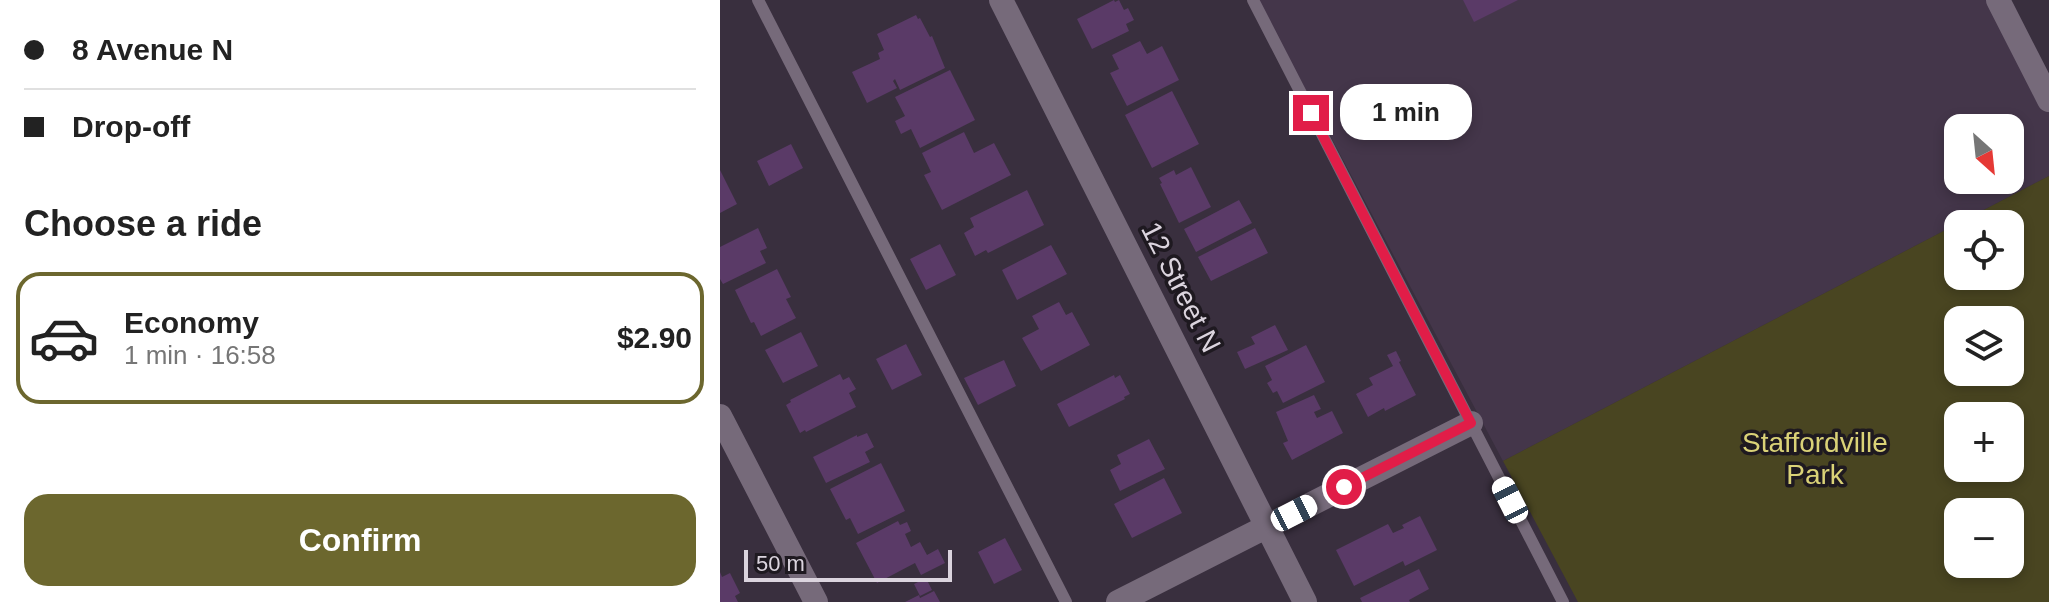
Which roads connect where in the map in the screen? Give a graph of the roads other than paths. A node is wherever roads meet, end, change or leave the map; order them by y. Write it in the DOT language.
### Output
graph roads {
  1 [pos="758,0"];
  2 [pos="1001,0"];
  3 [pos="1253,0"];
  4 [pos="1998,0"];
  5 [pos="2049,100"];
  6 [pos="720,416"];
  7 [pos="1471,423"];
  8 [pos="1268,526"];
  9 [pos="816,602"];
  10 [pos="1066,602"];
  11 [pos="1118,602"];
  12 [pos="1305,602"];
  13 [pos="1563,602"];
  1 -- 10 [label="lane"];
  2 -- 8 [label="street, 12 Street N"];
  3 -- 7 [label="lane"];
  4 -- 5 [label="street"];
  6 -- 9 [label="street"];
  7 -- 8 [label="street"];
  7 -- 13 [label="lane"];
  8 -- 11 [label="street"];
  8 -- 12 [label="street, 12 Street N"];
}
